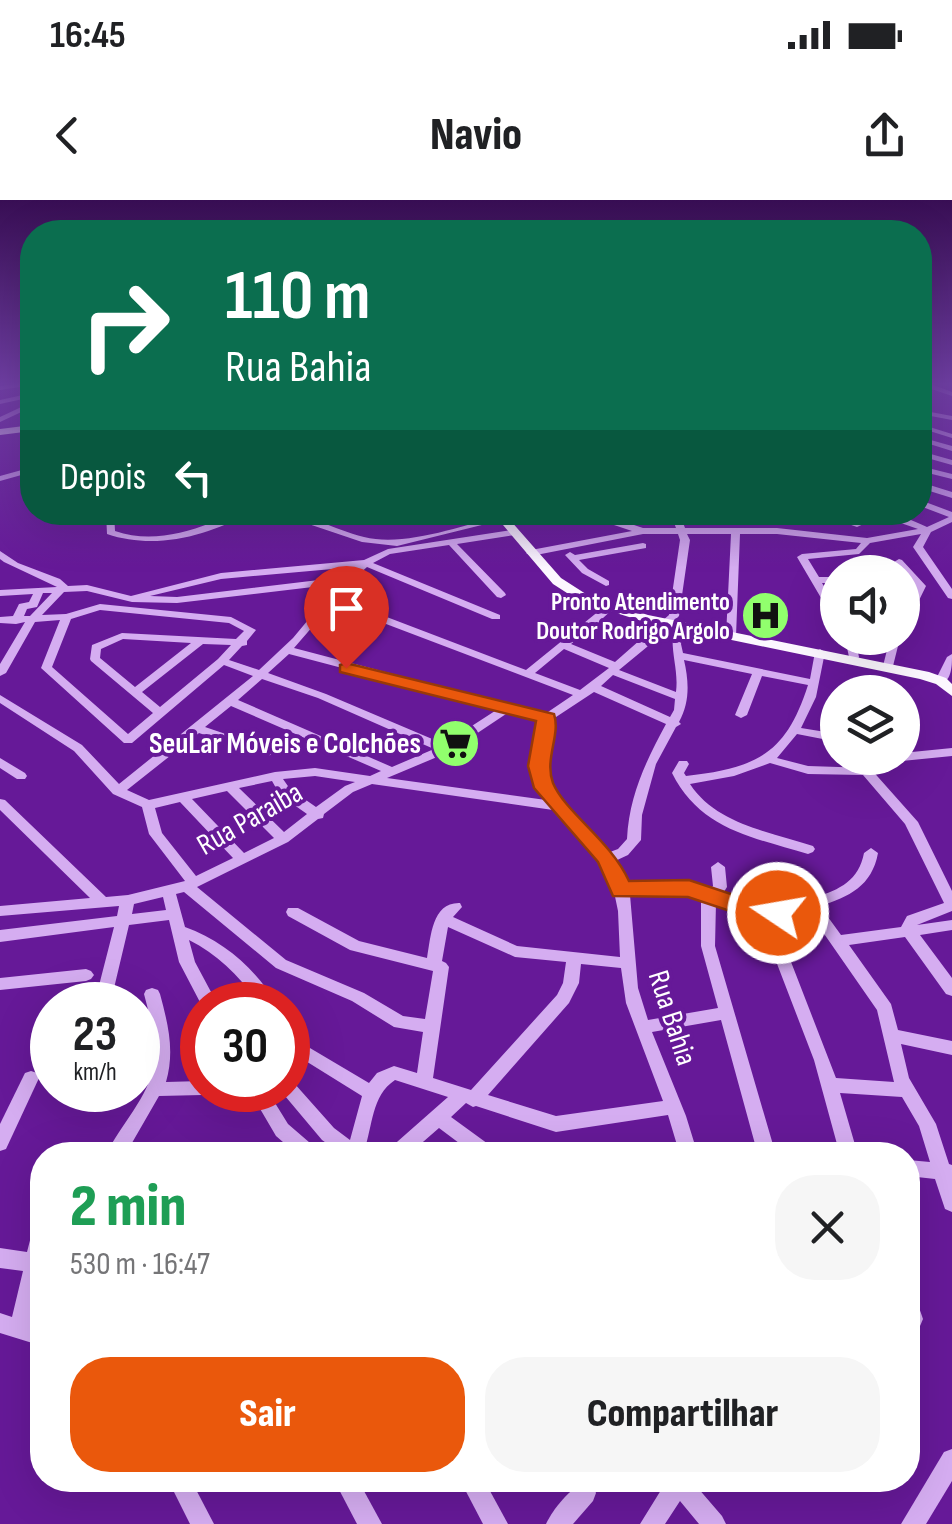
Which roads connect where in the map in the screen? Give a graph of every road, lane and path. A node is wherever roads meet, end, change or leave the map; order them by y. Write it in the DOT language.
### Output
graph roads {
  1 [pos="952,517"];
  2 [pos="110,525"];
  3 [pos="216,525"];
  4 [pos="316,525"];
  5 [pos="467,525"];
  6 [pos="505,525"];
  7 [pos="628,525"];
  8 [pos="680,525"];
  9 [pos="912,525"];
  10 [pos="736,530"];
  11 [pos="926,530"];
  12 [pos="643,531"];
  13 [pos="684,532"];
  14 [pos="512,533"];
  15 [pos="867,541"];
  16 [pos="453,545"];
  17 [pos="643,546"];
  18 [pos="563,547"];
  19 [pos="531,553"];
  20 [pos="0,554"];
  21 [pos="572,558"];
  22 [pos="366,563"];
  23 [pos="920,578"];
  24 [pos="346,580"];
  25 [pos="814,580"];
  26 [pos="820,580"];
  27 [pos="944,580"];
  28 [pos="606,582"];
  29 [pos="820,590"];
  30 [pos="39,591"];
  31 [pos="0,593"];
  32 [pos="61,594"];
  33 [pos="501,595"];
  34 [pos="952,596"];
  35 [pos="132,599"];
  36 [pos="328,608"];
  37 [pos="610,608"];
  38 [pos="67,616"];
  39 [pos="496,617"];
  40 [pos="596,619"];
  41 [pos="0,620"];
  42 [pos="31,620"];
  43 [pos="16,621"];
  44 [pos="674,624"];
  45 [pos="731,636"];
  46 [pos="203,639"];
  47 [pos="649,640"];
  48 [pos="244,642"];
  49 [pos="563,645"];
  50 [pos="288,650"];
  51 [pos="820,652"];
  52 [pos="840,655"];
  53 [pos="890,655"];
  54 [pos="681,656"];
  55 [pos="854,657"];
  56 [pos="952,657"];
  57 [pos="222,661"];
  58 [pos="888,666"];
  59 [pos="615,669"];
  60 [pos="262,672"];
  61 [pos="758,672"];
  62 [pos="0,673"];
  63 [pos="528,674"];
  64 [pos="814,683"];
  65 [pos="947,686"];
  66 [pos="588,691"];
  67 [pos="135,692"];
  68 [pos="0,698"];
  69 [pos="682,698"];
  70 [pos="228,700"];
  71 [pos="505,710"];
  72 [pos="160,713"];
  73 [pos="741,714"];
  74 [pos="547,718"];
  75 [pos="674,724"];
  76 [pos="196,728"];
  77 [pos="792,730"];
  78 [pos="820,735"];
  79 [pos="289,747"];
  80 [pos="445,749"];
  81 [pos="952,752"];
  82 [pos="920,755"];
  83 [pos="768,760"];
  84 [pos="0,762"];
  85 [pos="683,764"];
  86 [pos="391,771"];
  87 [pos="21,776"];
  88 [pos="275,776"];
  89 [pos="376,778"];
  90 [pos="681,781"];
  91 [pos="230,787"];
  92 [pos="118,791"];
  93 [pos="185,799"];
  94 [pos="0,803"];
  95 [pos="148,805"];
  96 [pos="558,806"];
  97 [pos="318,814"];
  98 [pos="283,839"];
  99 [pos="808,848"];
  100 [pos="870,853"];
  101 [pos="241,858"];
  102 [pos="608,858"];
  103 [pos="718,867"];
  104 [pos="796,875"];
  105 [pos="190,884"];
  106 [pos="622,890"];
  107 [pos="170,893"];
  108 [pos="714,896"];
  109 [pos="128,900"];
  110 [pos="102,901"];
  111 [pos="952,905"];
  112 [pos="813,906"];
  113 [pos="0,911"];
  114 [pos="293,912"];
  115 [pos="765,913"];
  116 [pos="173,914"];
  117 [pos="123,922"];
  118 [pos="952,925"];
  119 [pos="907,929"];
  120 [pos="181,931"];
  121 [pos="0,936"];
  122 [pos="840,941"];
  123 [pos="574,960"];
  124 [pos="436,963"];
  125 [pos="626,964"];
  126 [pos="86,975"];
  127 [pos="108,982"];
  128 [pos="198,982"];
  129 [pos="250,982"];
  130 [pos="0,984"];
  131 [pos="952,990"];
  132 [pos="727,1013"];
  133 [pos="160,1026"];
  134 [pos="434,1027"];
  135 [pos="643,1027"];
  136 [pos="894,1036"];
  137 [pos="952,1048"];
  138 [pos="310,1056"];
  139 [pos="160,1077"];
  140 [pos="30,1078"];
  141 [pos="424,1081"];
  142 [pos="831,1085"];
  143 [pos="905,1090"];
  144 [pos="370,1093"];
  145 [pos="467,1098"];
  146 [pos="673,1107"];
  147 [pos="143,1112"];
  148 [pos="271,1112"];
  149 [pos="309,1112"];
  150 [pos="439,1118"];
  151 [pos="123,1142"];
  152 [pos="296,1142"];
  153 [pos="339,1142"];
  154 [pos="358,1142"];
  155 [pos="410,1142"];
  156 [pos="471,1142"];
  157 [pos="685,1142"];
  158 [pos="763,1142"];
  159 [pos="846,1142"];
  160 [pos="0,1143"];
  161 [pos="920,1169"];
  162 [pos="946,1171"];
  163 [pos="952,1203"];
  164 [pos="0,1258"];
  165 [pos="30,1261"];
  166 [pos="30,1303"];
  167 [pos="10,1326"];
  168 [pos="952,1460"];
  169 [pos="185,1492"];
  170 [pos="352,1492"];
  171 [pos="477,1492"];
  172 [pos="671,1492"];
  173 [pos="687,1492"];
  174 [pos="585,1493"];
  175 [pos="202,1524"];
  176 [pos="370,1524"];
  177 [pos="496,1524"];
  178 [pos="558,1524"];
  179 [pos="652,1524"];
  180 [pos="714,1524"];
  181 [pos="914,1524"];
  1 -- 11 [label="street"];
  2 -- 3 [label="street"];
  4 -- 5 [label="street"];
  6 -- 14 [label="main road"];
  7 -- 12 [label="street"];
  8 -- 13 [label="street"];
  9 -- 11 [label="street"];
  10 -- 13 [label="street"];
  10 -- 15 [label="street"];
  10 -- 45 [label="street"];
  11 -- 15 [label="street"];
  11 -- 27 [label="street"];
  12 -- 13 [label="street"];
  12 -- 18 [label="street"];
  13 -- 44 [label="street"];
  14 -- 16 [label="street"];
  14 -- 19 [label="main road"];
  15 -- 25 [label="street"];
  16 -- 22 [label="street"];
  16 -- 33 [label="street"];
  17 -- 21 [label="street"];
  18 -- 19 [label="street"];
  18 -- 21 [label="street"];
  19 -- 37 [label="main road"];
  20 -- 32 [label="street"];
  21 -- 28 [label="street"];
  22 -- 24 [label="street"];
  22 -- 35 [label="street"];
  22 -- 39 [label="street"];
  23 -- 27 [label="street"];
  24 -- 35 [label="street"];
  24 -- 36 [label="street"];
  25 -- 26 [label="street"];
  25 -- 29 [label="street"];
  27 -- 34 [label="street"];
  30 -- 31 [label="street"];
  30 -- 32 [label="street"];
  30 -- 43 [label="street"];
  32 -- 35 [label="street"];
  32 -- 42 [label="street"];
  36 -- 50 [label="street"];
  36 -- 63 [label="street"];
  37 -- 40 [label="street"];
  37 -- 44 [label="main road"];
  38 -- 42 [label="street"];
  38 -- 48 [label="street"];
  38 -- 72 [label="street"];
  40 -- 47 [label="street"];
  40 -- 49 [label="street"];
  41 -- 43 [label="street"];
  42 -- 43 [label="street"];
  42 -- 62 [label="street"];
  44 -- 45 [label="main road"];
  44 -- 47 [label="street"];
  44 -- 54 [label="street"];
  45 -- 51 [label="main road"];
  46 -- 48 [label="street"];
  46 -- 67 [label="street"];
  46 -- 67 [label="street"];
  47 -- 59 [label="street"];
  48 -- 57 [label="street"];
  49 -- 59 [label="street"];
  49 -- 63 [label="street"];
  50 -- 60 [label="street"];
  50 -- 71 [label="street"];
  51 -- 64 [label="street"];
  52 -- 55 [label="main road"];
  53 -- 58 [label="street"];
  54 -- 61 [label="street"];
  54 -- 69 [label="street"];
  55 -- 58 [label="main road"];
  56 -- 65 [label="street"];
  57 -- 60 [label="street"];
  57 -- 72 [label="street"];
  58 -- 65 [label="main road"];
  59 -- 66 [label="street"];
  59 -- 69 [label="street"];
  60 -- 70 [label="street"];
  60 -- 80 [label="street"];
  61 -- 64 [label="street"];
  61 -- 73 [label="street"];
  63 -- 66 [label="street"];
  64 -- 77 [label="street"];
  66 -- 74 [label="street"];
  66 -- 75 [label="street"];
  67 -- 72 [label="street"];
  68 -- 92 [label="street"];
  69 -- 75 [label="street"];
  70 -- 76 [label="street"];
  70 -- 86 [label="street"];
  71 -- 74 [label="street"];
  71 -- 80 [label="street, Rua Paraiba"];
  74 -- 96 [label="street, Rua Bahia"];
  75 -- 102 [label="street"];
  76 -- 79 [label="street"];
  76 -- 92 [label="street"];
  77 -- 78 [label="street"];
  77 -- 83 [label="street"];
  80 -- 86 [label="street, Rua Paraiba"];
  81 -- 82 [label="street"];
  83 -- 90 [label="street"];
  83 -- 111 [label="street"];
  84 -- 87 [label="street"];
  85 -- 90 [label="street"];
  86 -- 89 [label="street, Rua Paraiba"];
  88 -- 89 [label="street"];
  88 -- 91 [label="street"];
  88 -- 97 [label="street"];
  89 -- 96 [label="street"];
  89 -- 97 [label="street, Rua Paraiba"];
  90 -- 99 [label="street"];
  91 -- 93 [label="street"];
  91 -- 98 [label="street"];
  92 -- 95 [label="street"];
  93 -- 95 [label="street"];
  93 -- 101 [label="street"];
  94 -- 110 [label="street"];
  95 -- 105 [label="street"];
  96 -- 102 [label="street, Rua Bahia"];
  97 -- 98 [label="street, Rua Paraiba"];
  98 -- 101 [label="street, Rua Paraiba"];
  100 -- 112 [label="street"];
  101 -- 105 [label="street, Rua Paraiba"];
  102 -- 106 [label="street, Rua Bahia"];
  103 -- 108 [label="street"];
  104 -- 112 [label="street"];
  105 -- 107 [label="street, Rua Paraiba"];
  105 -- 134 [label="street"];
  106 -- 108 [label="street"];
  106 -- 125 [label="street, Rua Bahia"];
  107 -- 109 [label="street, Rua Paraiba"];
  107 -- 116 [label="street"];
  108 -- 115 [label="street"];
  108 -- 132 [label="street"];
  109 -- 110 [label="street, Rua Paraiba"];
  109 -- 117 [label="street"];
  110 -- 113 [label="street, Rua Paraiba"];
  111 -- 119 [label="street"];
  112 -- 115 [label="street"];
  112 -- 122 [label="street"];
  114 -- 124 [label="street"];
  115 -- 142 [label="street"];
  116 -- 117 [label="street"];
  116 -- 120 [label="street"];
  117 -- 121 [label="street"];
  117 -- 127 [label="street"];
  118 -- 119 [label="street"];
  119 -- 122 [label="street"];
  119 -- 131 [label="street"];
  120 -- 128 [label="street"];
  120 -- 129 [label="street"];
  122 -- 136 [label="street"];
  123 -- 124 [label="street"];
  123 -- 125 [label="street"];
  123 -- 145 [label="street"];
  124 -- 134 [label="street"];
  125 -- 135 [label="street, Rua Bahia"];
  126 -- 130 [label="street"];
  132 -- 135 [label="street"];
  132 -- 158 [label="street"];
  133 -- 139 [label="street"];
  134 -- 141 [label="street"];
  135 -- 146 [label="street, Rua Bahia"];
  136 -- 137 [label="street"];
  136 -- 143 [label="street"];
  138 -- 144 [label="street"];
  140 -- 160 [label="street"];
  141 -- 144 [label="street"];
  141 -- 145 [label="street"];
  142 -- 143 [label="street"];
  142 -- 159 [label="street"];
  143 -- 162 [label="street"];
  144 -- 154 [label="street"];
  145 -- 146 [label="street"];
  145 -- 150 [label="street"];
  146 -- 157 [label="street, Rua Bahia"];
  147 -- 151 [label="street"];
  148 -- 152 [label="street"];
  149 -- 153 [label="street"];
  150 -- 155 [label="street"];
  150 -- 156 [label="street"];
  161 -- 162 [label="street"];
  162 -- 163 [label="street"];
  164 -- 165 [label="street"];
  166 -- 167 [label="street"];
  168 -- 181 [label="street"];
  169 -- 175 [label="street"];
  170 -- 176 [label="street"];
  171 -- 177 [label="street"];
  172 -- 179 [label="street"];
  173 -- 180 [label="street"];
  174 -- 178 [label="street"];
}
